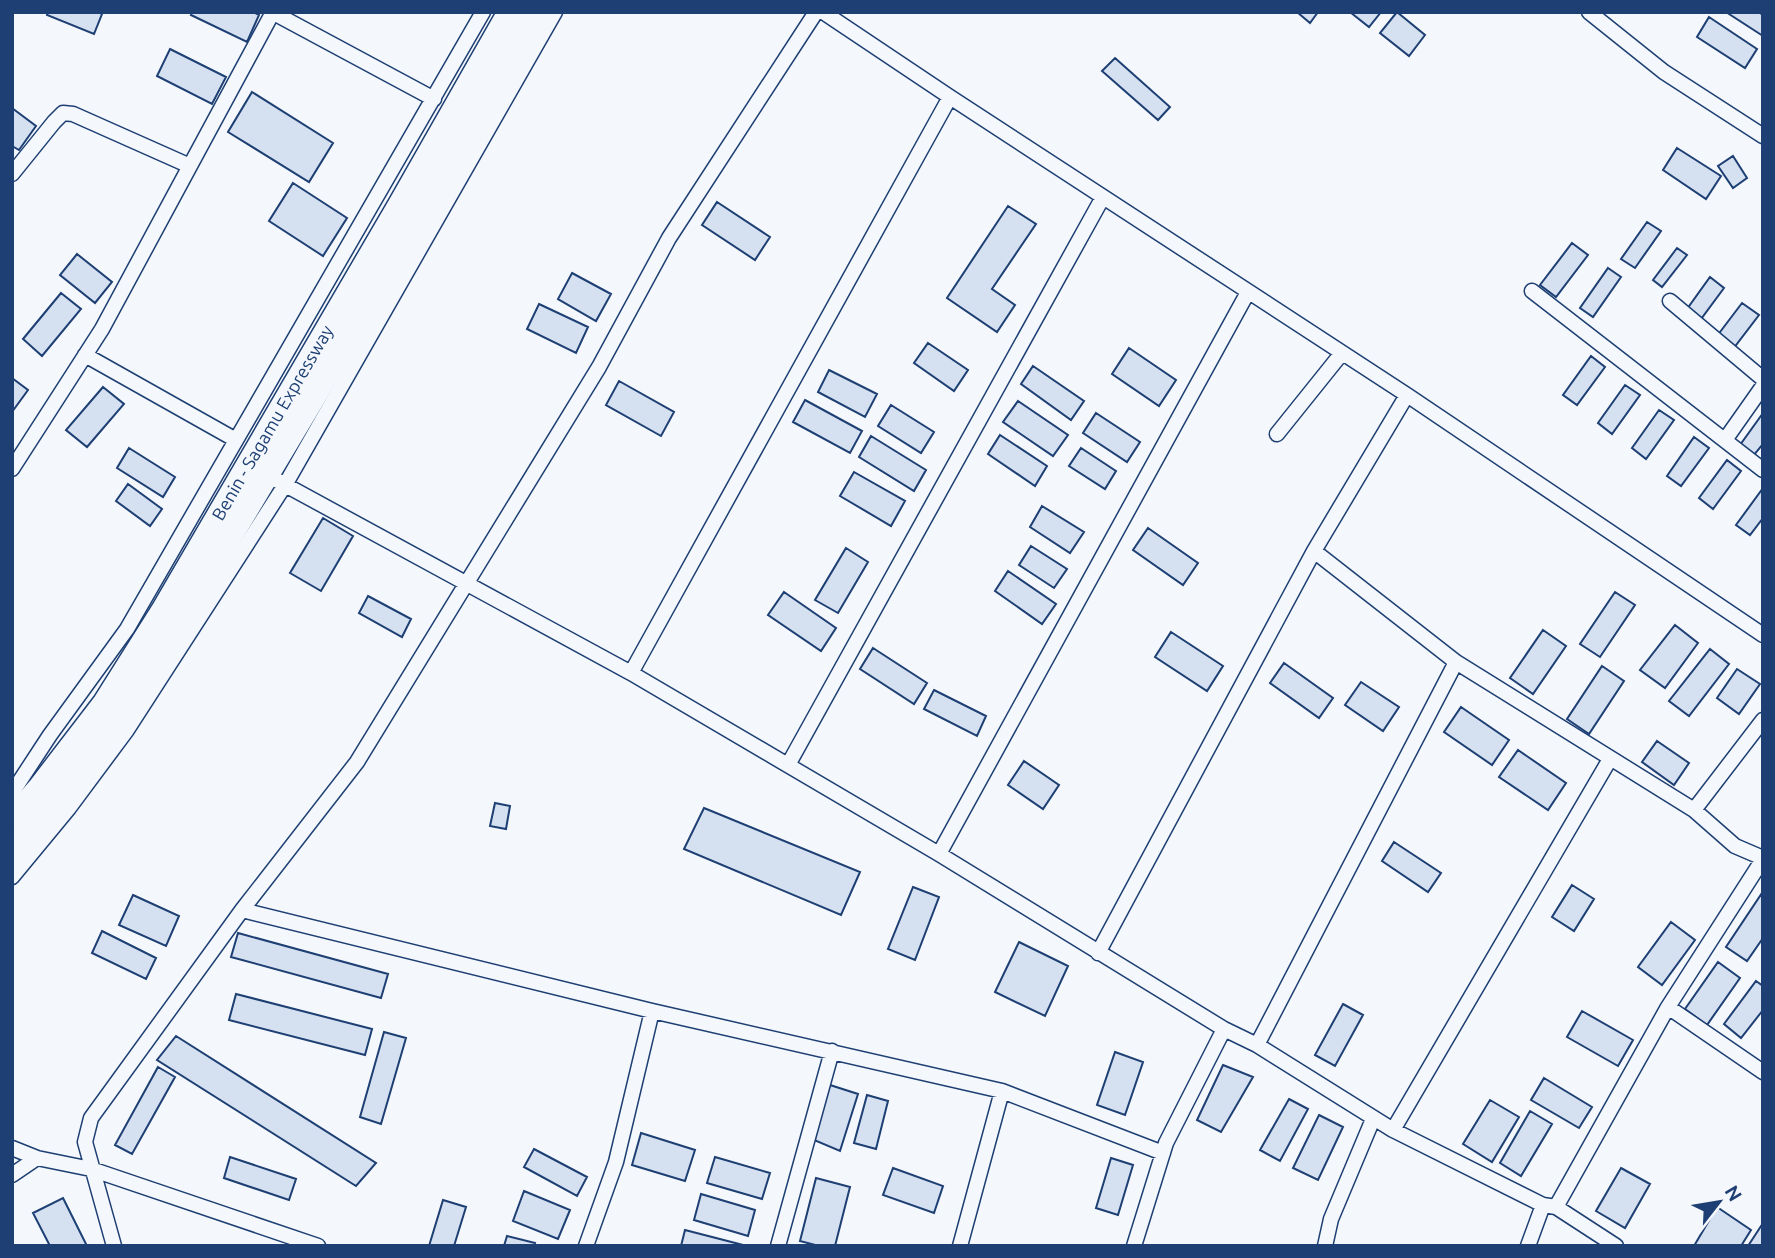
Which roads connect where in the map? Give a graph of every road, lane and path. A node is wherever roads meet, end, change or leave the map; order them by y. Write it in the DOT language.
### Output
graph roads {
  1 [pos="273,12"];
  2 [pos="483,12"];
  3 [pos="509,12"];
  4 [pos="536,12"];
  5 [pos="555,12"];
  6 [pos="816,12"];
  7 [pos="823,12"];
  8 [pos="1589,12"];
  9 [pos="950,97"];
  10 [pos="434,99"];
  11 [pos="1763,136"];
  12 [pos="190,166"];
  13 [pos="12,174"];
  14 [pos="1102,197"];
  15 [pos="1532,291"];
  16 [pos="1248,292"];
  17 [pos="1670,301"];
  18 [pos="1342,353"];
  19 [pos="85,355"];
  20 [pos="1763,379"];
  21 [pos="1763,386"];
  22 [pos="1407,395"];
  23 [pos="1277,434"];
  24 [pos="236,440"];
  25 [pos="1725,440"];
  26 [pos="12,469"];
  27 [pos="1763,470"];
  28 [pos="276,480"];
  29 [pos="1314,551"];
  30 [pos="467,585"];
  31 [pos="171,616"];
  32 [pos="1763,635"];
  33 [pos="1456,662"];
  34 [pos="631,673"];
  35 [pos="1763,720"];
  36 [pos="1610,759"];
  37 [pos="788,765"];
  38 [pos="12,793"];
  39 [pos="1694,810"];
  40 [pos="12,820"];
  41 [pos="939,853"];
  42 [pos="12,854"];
  43 [pos="1763,858"];
  44 [pos="12,877"];
  45 [pos="242,910"];
  46 [pos="1098,953"];
  47 [pos="1668,1007"];
  48 [pos="652,1011"];
  49 [pos="1224,1029"];
  50 [pos="1257,1045"];
  51 [pos="832,1051"];
  52 [pos="1763,1072"];
  53 [pos="1002,1091"];
  54 [pos="1373,1119"];
  55 [pos="1393,1130"];
  56 [pos="12,1148"];
  57 [pos="1163,1153"];
  58 [pos="37,1158"];
  59 [pos="91,1169"];
  60 [pos="12,1175"];
  61 [pos="1550,1206"];
  62 [pos="114,1246"];
  63 [pos="317,1246"];
  64 [pos="586,1246"];
  65 [pos="778,1246"];
  66 [pos="960,1246"];
  67 [pos="1134,1246"];
  68 [pos="1325,1246"];
  69 [pos="1528,1246"];
  70 [pos="1616,1246"];
  1 -- 10 [label="street"];
  1 -- 12 [label="street"];
  2 -- 10 [label="street"];
  3 -- 31 [label="highway, Benin - Sagamu Expressway"];
  4 -- 28 [label="highway"];
  5 -- 28 [label="street"];
  6 -- 30 [label="street"];
  7 -- 9 [label="street"];
  8 -- 11 [label="street"];
  9 -- 14 [label="street"];
  9 -- 34 [label="street"];
  10 -- 24 [label="street"];
  12 -- 13 [label="street"];
  12 -- 19 [label="street"];
  14 -- 16 [label="street"];
  14 -- 37 [label="street"];
  15 -- 25 [label="street"];
  16 -- 18 [label="street"];
  16 -- 41 [label="street"];
  17 -- 20 [label="street"];
  18 -- 22 [label="street"];
  18 -- 23 [label="street"];
  19 -- 24 [label="street"];
  19 -- 26 [label="street"];
  21 -- 25 [label="street"];
  22 -- 29 [label="street"];
  22 -- 32 [label="street"];
  24 -- 38 [label="street"];
  25 -- 27 [label="street"];
  28 -- 30 [label="street"];
  28 -- 31 [label="highway"];
  28 -- 44 [label="street"];
  29 -- 33 [label="street"];
  29 -- 46 [label="street"];
  30 -- 34 [label="street"];
  30 -- 45 [label="street"];
  31 -- 40 [label="highway, Benin - Sagamu Expressway"];
  31 -- 42 [label="highway"];
  33 -- 36 [label="street"];
  33 -- 50 [label="street"];
  34 -- 37 [label="street"];
  35 -- 39 [label="street"];
  36 -- 39 [label="street"];
  36 -- 55 [label="street"];
  37 -- 41 [label="street"];
  39 -- 43 [label="street"];
  41 -- 46 [label="street"];
  43 -- 47 [label="street"];
  45 -- 48 [label="street"];
  45 -- 59 [label="street"];
  46 -- 49 [label="street"];
  47 -- 52 [label="street"];
  47 -- 61 [label="street"];
  48 -- 51 [label="street"];
  48 -- 64 [label="street"];
  49 -- 50 [label="street"];
  49 -- 57 [label="street"];
  50 -- 54 [label="street"];
  51 -- 53 [label="street"];
  51 -- 65 [label="street"];
  53 -- 57 [label="street"];
  53 -- 66 [label="street"];
  54 -- 55 [label="street"];
  54 -- 68 [label="street"];
  55 -- 61 [label="street"];
  56 -- 58 [label="street"];
  57 -- 67 [label="street"];
  58 -- 59 [label="street"];
  58 -- 60 [label="street"];
  59 -- 62 [label="street"];
  59 -- 63 [label="street"];
  61 -- 69 [label="street"];
  61 -- 70 [label="street"];
}
